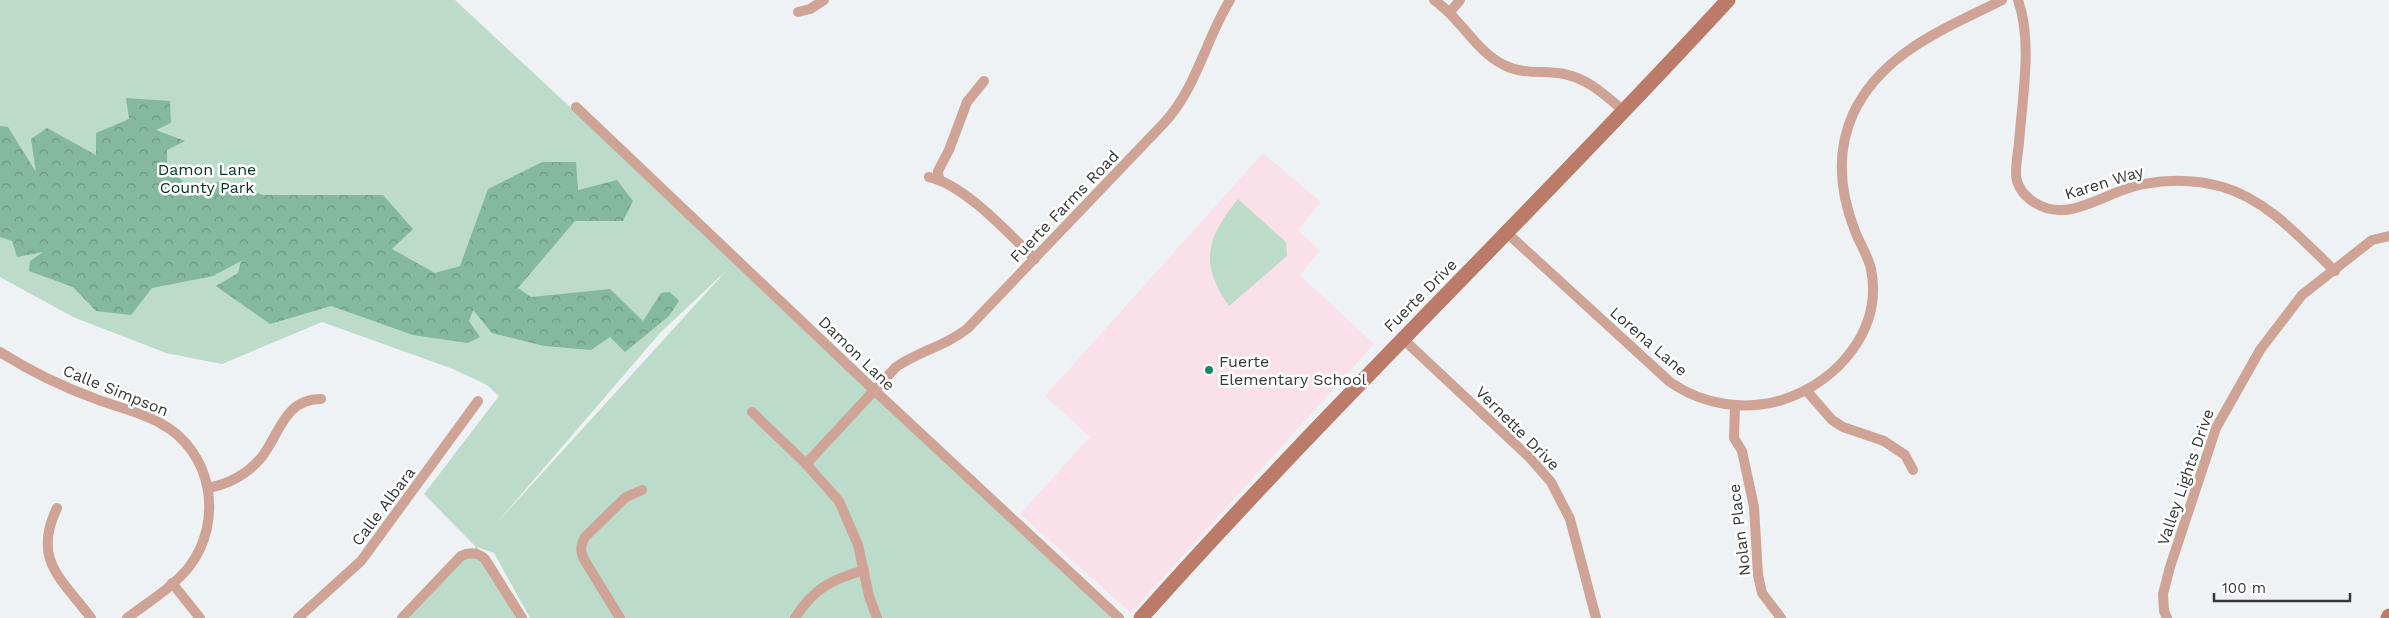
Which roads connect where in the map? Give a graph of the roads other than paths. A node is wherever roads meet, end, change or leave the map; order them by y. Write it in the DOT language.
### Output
graph roads {
  1 [pos="824,0"];
  2 [pos="1230,0"];
  3 [pos="1434,0"];
  4 [pos="1460,0"];
  5 [pos="1728,0"];
  6 [pos="2002,0"];
  7 [pos="2018,0"];
  8 [pos="798,12"];
  9 [pos="1450,12"];
  10 [pos="984,81"];
  11 [pos="576,107"];
  12 [pos="1625,112"];
  13 [pos="1508,233"];
  14 [pos="2389,236"];
  15 [pos="1035,259"];
  16 [pos="2335,271"];
  17 [pos="1402,338"];
  18 [pos="0,352"];
  19 [pos="874,390"];
  20 [pos="1806,390"];
  21 [pos="321,399"];
  22 [pos="478,401"];
  23 [pos="1735,405"];
  24 [pos="752,412"];
  25 [pos="806,464"];
  26 [pos="1913,470"];
  27 [pos="208,488"];
  28 [pos="642,490"];
  29 [pos="57,508"];
  30 [pos="864,570"];
  31 [pos="172,583"];
  32 [pos="91,618"];
  33 [pos="127,618"];
  34 [pos="200,618"];
  35 [pos="298,618"];
  36 [pos="402,618"];
  37 [pos="522,618"];
  38 [pos="620,618"];
  39 [pos="795,618"];
  40 [pos="877,618"];
  41 [pos="1119,618"];
  42 [pos="1141,618"];
  43 [pos="1596,618"];
  44 [pos="1781,618"];
  45 [pos="2167,618"];
  1 -- 8 [label="street"];
  2 -- 15 [label="street, Fuerte Farms Road"];
  3 -- 9 [label="street"];
  4 -- 9 [label="street"];
  5 -- 12 [label="street, Fuerte Drive"];
  6 -- 20 [label="street, Lorena Lane"];
  7 -- 16 [label="street, Karen Way"];
  9 -- 12 [label="street"];
  10 -- 15 [label="street"];
  11 -- 19 [label="street, Damon Lane"];
  12 -- 13 [label="street, Fuerte Drive"];
  13 -- 17 [label="street, Fuerte Drive"];
  13 -- 23 [label="street, Lorena Lane"];
  14 -- 16 [label="street, Valley Lights Drive"];
  15 -- 19 [label="street, Fuerte Farms Road"];
  16 -- 45 [label="street, Valley Lights Drive"];
  17 -- 42 [label="street, Fuerte Drive"];
  17 -- 43 [label="street, Vernette Drive"];
  18 -- 27 [label="street, Calle Simpson"];
  19 -- 25 [label="street, Fuerte Farms Road"];
  19 -- 41 [label="street, Damon Lane"];
  20 -- 23 [label="street, Lorena Lane"];
  20 -- 26 [label="street"];
  21 -- 27 [label="street"];
  22 -- 35 [label="street, Calle Albara"];
  23 -- 44 [label="street, Nolan Place"];
  24 -- 25 [label="street"];
  25 -- 30 [label="street"];
  27 -- 31 [label="street, Calle Simpson"];
  28 -- 38 [label="street"];
  29 -- 32 [label="street"];
  30 -- 39 [label="street"];
  30 -- 40 [label="street"];
  31 -- 33 [label="street, Calle Simpson"];
  31 -- 34 [label="street"];
  36 -- 37 [label="street"];
}
